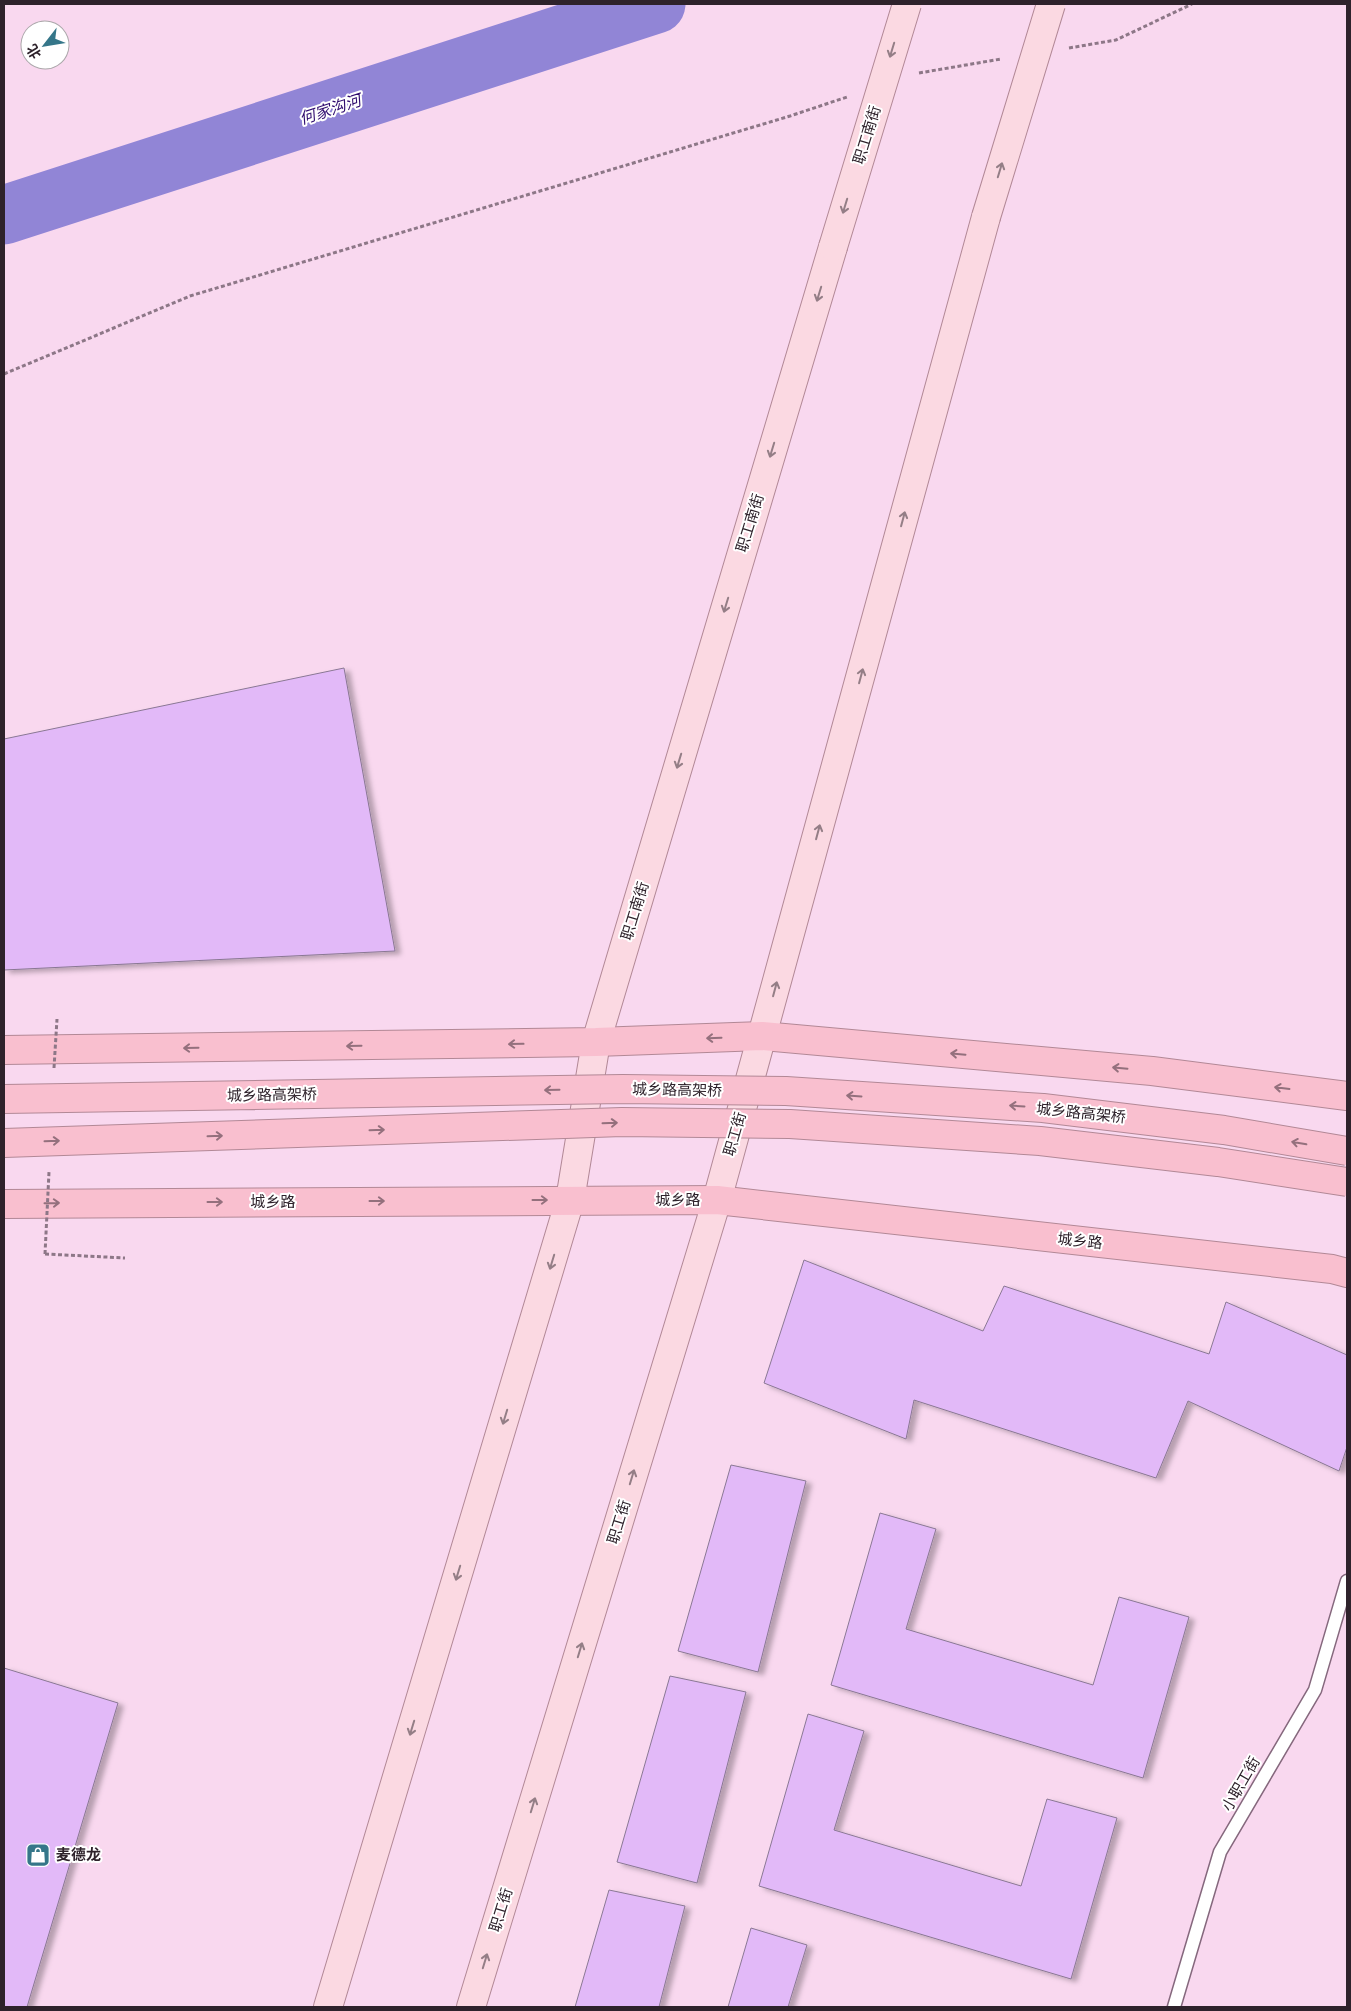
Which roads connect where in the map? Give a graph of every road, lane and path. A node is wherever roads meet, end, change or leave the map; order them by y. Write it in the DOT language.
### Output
graph roads {
  1 [pos="907,4"];
  2 [pos="1050,4"];
  3 [pos="1192,4"];
  4 [pos="1068,48"];
  5 [pos="1002,59"];
  6 [pos="917,74"];
  7 [pos="853,95"];
  8 [pos="4,374"];
  9 [pos="762,1036"];
  10 [pos="596,1042"];
  11 [pos="4,1050"];
  12 [pos="1347,1096"];
  13 [pos="4,1100"];
  14 [pos="4,1142"];
  15 [pos="1347,1151"];
  16 [pos="1347,1182"];
  17 [pos="570,1200"];
  18 [pos="716,1200"];
  19 [pos="4,1204"];
  20 [pos="45,1254"];
  21 [pos="125,1258"];
  22 [pos="1347,1273"];
  23 [pos="1347,1581"];
  24 [pos="328,2007"];
  25 [pos="471,2007"];
  26 [pos="1174,2007"];
  1 -- 10 [label="main road, 职工南街, one-way, bridge"];
  9 -- 2 [label="main road, one-way, bridge"];
  3 -- 4 [label="path"];
  5 -- 6 [label="path"];
  7 -- 8 [label="path"];
  9 -- 10 [label="highway, one-way"];
  12 -- 9 [label="highway, one-way"];
  9 -- 18 [label="main road, 职工街"];
  10 -- 11 [label="highway, one-way"];
  10 -- 17 [label="main road"];
  15 -- 13 [label="highway, 城乡路高架桥, one-way, bridge"];
  14 -- 16 [label="highway, one-way, bridge"];
  17 -- 18 [label="highway, 城乡路"];
  19 -- 17 [label="highway, 城乡路, one-way"];
  17 -- 24 [label="main road, one-way"];
  18 -- 22 [label="highway, 城乡路"];
  25 -- 18 [label="main road, 职工街, one-way"];
  20 -- 21 [label="path"];
  23 -- 26 [label="lane, 小职工街"];
}
